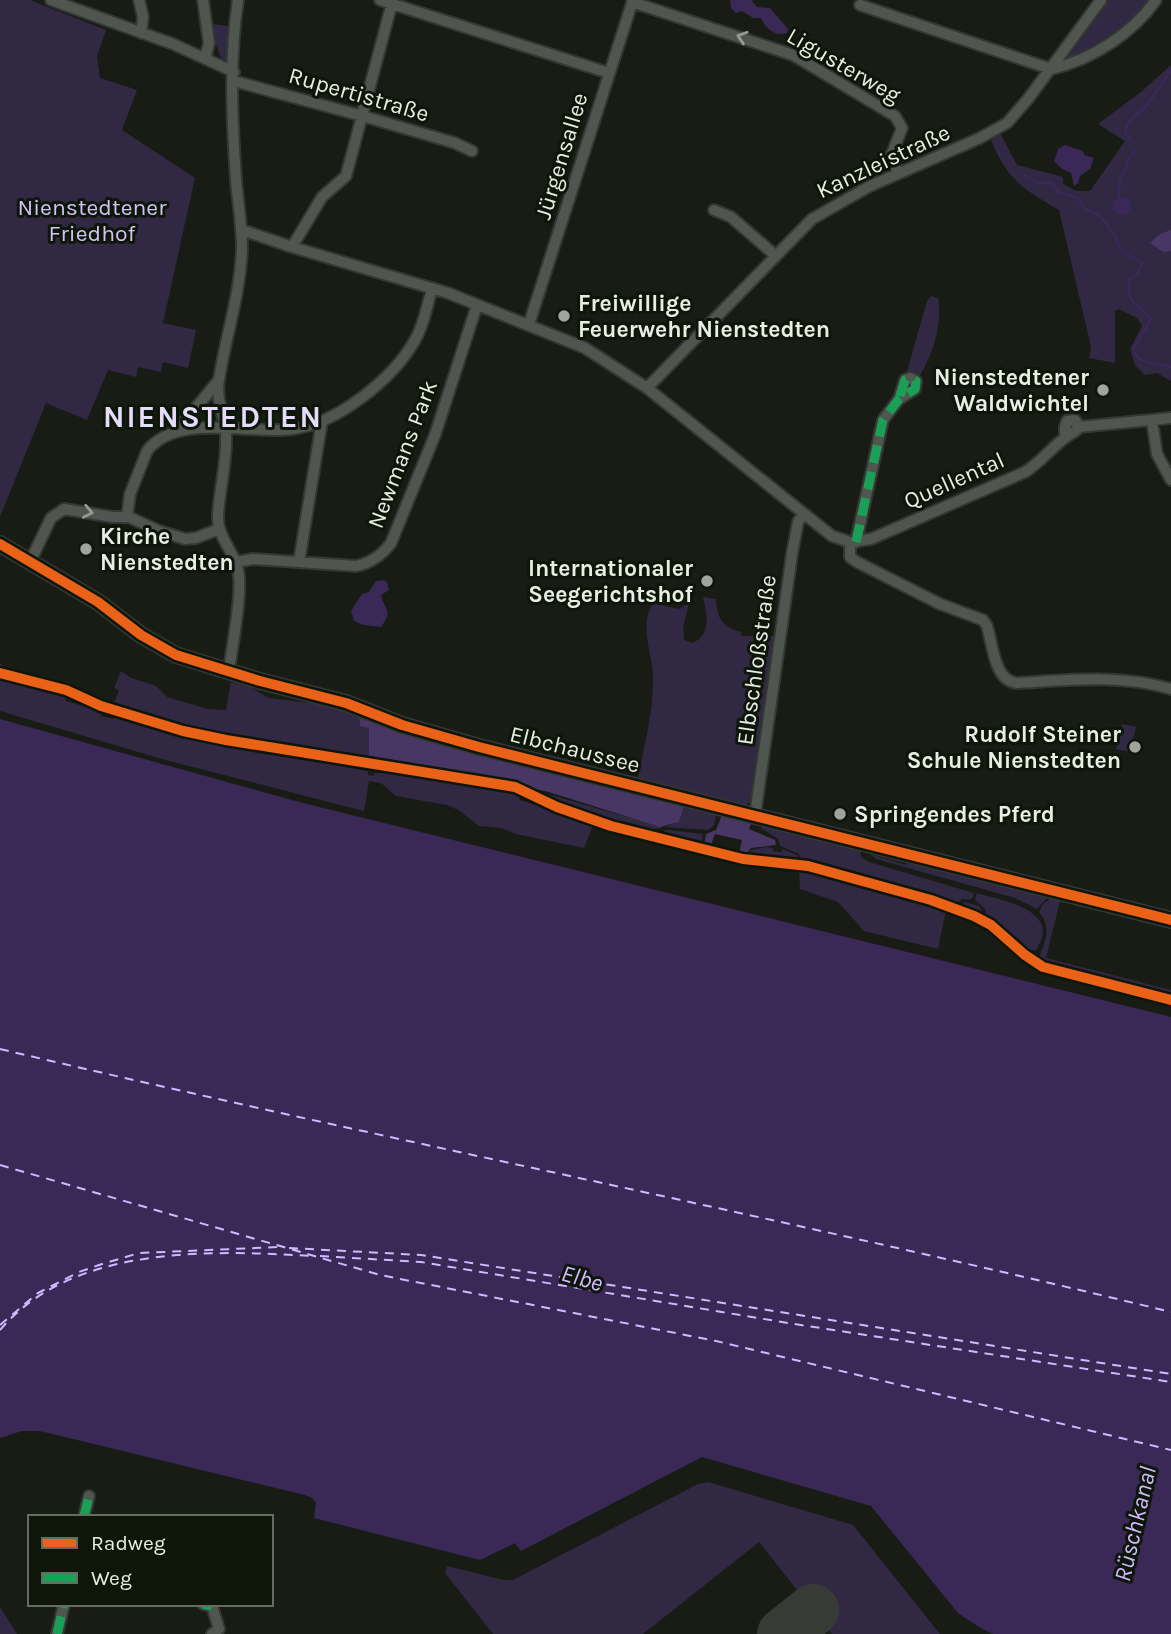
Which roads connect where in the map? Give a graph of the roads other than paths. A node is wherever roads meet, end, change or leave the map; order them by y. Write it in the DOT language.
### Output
graph roads {
  1 [pos="51,0"];
  2 [pos="139,0"];
  3 [pos="203,0"];
  4 [pos="238,0"];
  5 [pos="380,0"];
  6 [pos="1101,0"];
  7 [pos="1156,0"];
  8 [pos="633,1"];
  9 [pos="392,3"];
  10 [pos="860,5"];
  11 [pos="141,33"];
  12 [pos="205,59"];
  13 [pos="1051,69"];
  14 [pos="609,73"];
  15 [pos="234,77"];
  16 [pos="361,116"];
  17 [pos="472,151"];
  18 [pos="898,174"];
  19 [pos="714,209"];
  20 [pos="242,229"];
  21 [pos="292,247"];
  22 [pos="776,256"];
  23 [pos="432,289"];
  24 [pos="477,305"];
  25 [pos="529,324"];
  26 [pos="218,381"];
  27 [pos="647,388"];
  28 [pos="899,399"];
  29 [pos="1171,418"];
  30 [pos="1152,420"];
  31 [pos="322,421"];
  32 [pos="181,430"];
  33 [pos="226,430"];
  34 [pos="1171,480"];
  35 [pos="804,513"];
  36 [pos="127,517"];
  37 [pos="219,529"];
  38 [pos="853,542"];
  39 [pos="0,544"];
  40 [pos="30,562"];
  41 [pos="236,562"];
  42 [pos="299,562"];
  43 [pos="229,671"];
  44 [pos="1171,689"];
  45 [pos="755,815"];
  46 [pos="1171,920"];
  47 [pos="89,1496"];
  48 [pos="84,1515"];
  49 [pos="64,1606"];
  50 [pos="212,1606"];
  51 [pos="57,1634"];
  52 [pos="212,1634"];
  1 -- 11 [label="street, Rupertistraße"];
  2 -- 11 [label="street"];
  3 -- 12 [label="street"];
  4 -- 15 [label="street"];
  5 -- 9 [label="street"];
  6 -- 13 [label="street, Kanzleistraße"];
  7 -- 13 [label="street"];
  8 -- 14 [label="street, Jürgensallee"];
  18 -- 8 [label="street, Ligusterweg, one-way"];
  9 -- 14 [label="street"];
  9 -- 16 [label="street"];
  10 -- 13 [label="street"];
  11 -- 12 [label="street, Rupertistraße"];
  12 -- 15 [label="street, Rupertistraße"];
  13 -- 18 [label="street, Kanzleistraße"];
  14 -- 25 [label="street, Jürgensallee"];
  15 -- 16 [label="street, Rupertistraße"];
  15 -- 20 [label="street"];
  16 -- 17 [label="street, Rupertistraße"];
  16 -- 21 [label="street"];
  18 -- 22 [label="street, Kanzleistraße"];
  19 -- 22 [label="street"];
  20 -- 21 [label="street"];
  20 -- 26 [label="street"];
  21 -- 23 [label="street"];
  22 -- 27 [label="street, Kanzleistraße"];
  23 -- 24 [label="street"];
  23 -- 31 [label="street"];
  24 -- 25 [label="street"];
  24 -- 42 [label="street, Newmans Park"];
  25 -- 27 [label="street"];
  26 -- 32 [label="street"];
  26 -- 33 [label="street"];
  27 -- 35 [label="street"];
  28 -- 38 [label="street"];
  29 -- 30 [label="street, Quellental"];
  30 -- 34 [label="street"];
  30 -- 38 [label="street, Quellental"];
  31 -- 33 [label="street"];
  31 -- 42 [label="street"];
  32 -- 33 [label="street"];
  32 -- 36 [label="street"];
  33 -- 37 [label="street"];
  35 -- 38 [label="street"];
  35 -- 45 [label="street, Elbschloßstraße"];
  36 -- 37 [label="street"];
  40 -- 36 [label="street, one-way"];
  37 -- 41 [label="street"];
  38 -- 44 [label="street"];
  39 -- 40 [label="main road, Elbchaussee"];
  40 -- 43 [label="main road, Elbchaussee"];
  41 -- 42 [label="street, Newmans Park"];
  41 -- 43 [label="street"];
  43 -- 45 [label="main road, Elbchaussee"];
  45 -- 46 [label="main road, Elbchaussee"];
  47 -- 48 [label="street"];
  49 -- 51 [label="street"];
  50 -- 52 [label="street"];
}
